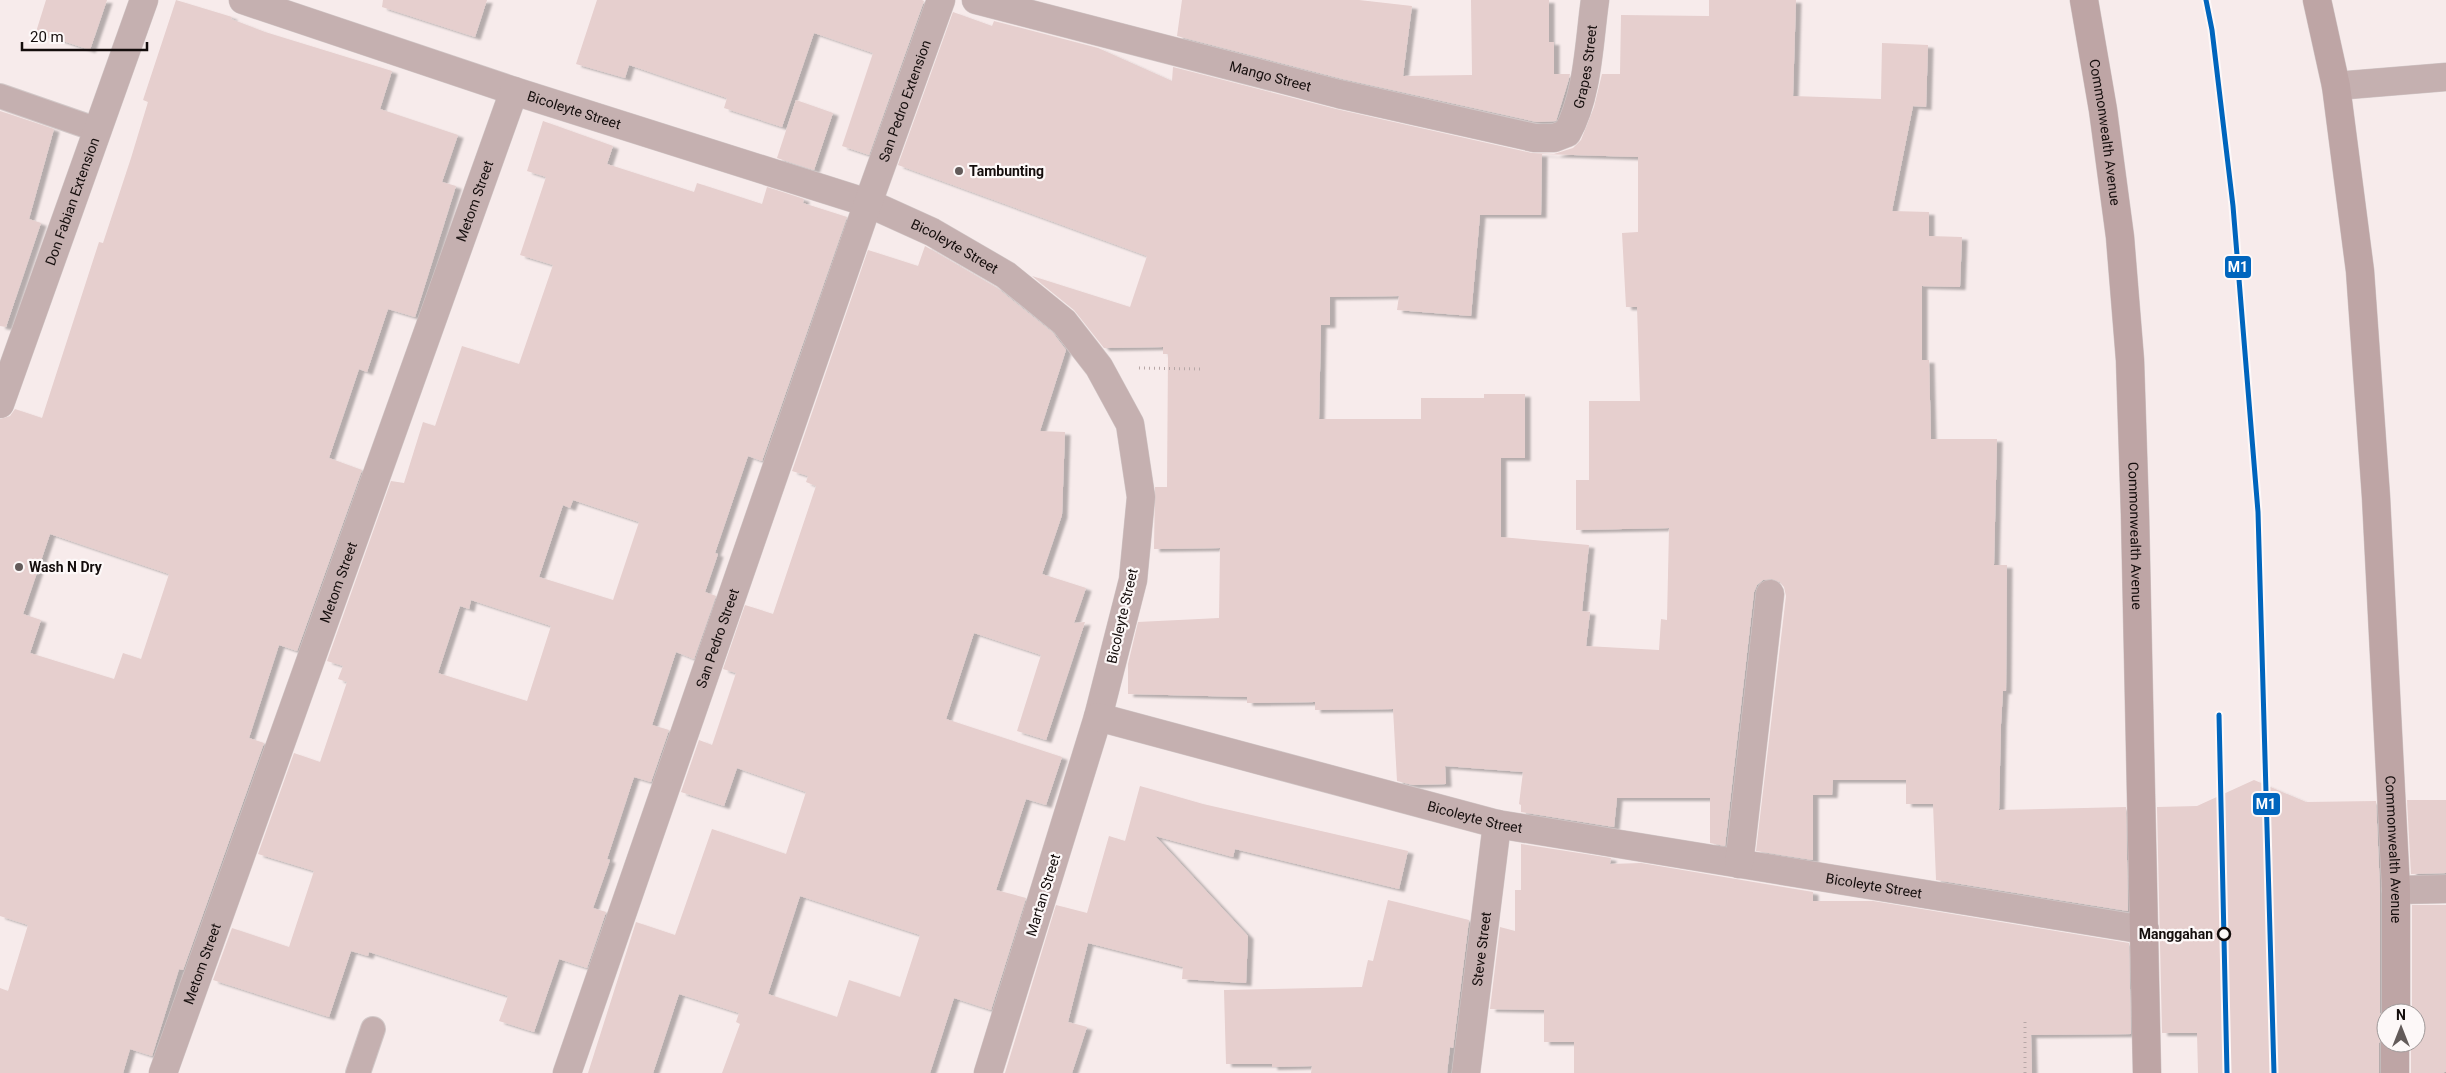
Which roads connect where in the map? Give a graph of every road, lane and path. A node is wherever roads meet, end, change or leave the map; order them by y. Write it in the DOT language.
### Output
graph roads {
  1 [pos="144,0"];
  2 [pos="243,0"];
  3 [pos="942,0"];
  4 [pos="976,0"];
  5 [pos="1594,0"];
  6 [pos="2084,0"];
  7 [pos="2317,0"];
  8 [pos="2446,77"];
  9 [pos="2336,86"];
  10 [pos="514,91"];
  11 [pos="0,96"];
  12 [pos="98,130"];
  13 [pos="1567,133"];
  14 [pos="868,203"];
  15 [pos="1099,367"];
  16 [pos="1202,369"];
  17 [pos="0,404"];
  18 [pos="1770,594"];
  19 [pos="1098,717"];
  20 [pos="1497,824"];
  21 [pos="1739,864"];
  22 [pos="2396,890"];
  23 [pos="2446,890"];
  24 [pos="2145,930"];
  25 [pos="2396,1003"];
  26 [pos="2025,1022"];
  27 [pos="373,1029"];
  28 [pos="2396,1053"];
  29 [pos="162,1073"];
  30 [pos="358,1073"];
  31 [pos="567,1073"];
  32 [pos="988,1073"];
  33 [pos="1466,1073"];
  34 [pos="2025,1073"];
  35 [pos="2146,1073"];
  36 [pos="2395,1073"];
  1 -- 12 [label="street, Don Fabian Extension"];
  2 -- 10 [label="street, Bicoleyte Street"];
  3 -- 14 [label="street, San Pedro Extension"];
  4 -- 13 [label="street, Mango Street"];
  5 -- 13 [label="street, Grapes Street"];
  6 -- 24 [label="main road, Commonwealth Avenue"];
  7 -- 9 [label="main road, Commonwealth Avenue"];
  8 -- 9 [label="street"];
  9 -- 22 [label="main road, Commonwealth Avenue"];
  10 -- 14 [label="street, Bicoleyte Street"];
  10 -- 29 [label="street, Metom Street"];
  11 -- 12 [label="lane"];
  12 -- 17 [label="street, Don Fabian Extension"];
  14 -- 15 [label="street, Bicoleyte Street"];
  14 -- 31 [label="street, San Pedro Street"];
  15 -- 16 [label="path"];
  15 -- 19 [label="street, Bicoleyte Street"];
  18 -- 21 [label="street"];
  19 -- 20 [label="street, Bicoleyte Street"];
  19 -- 32 [label="street, Martan Street"];
  20 -- 21 [label="street, Bicoleyte Street"];
  20 -- 33 [label="street, Steve Street"];
  21 -- 24 [label="street, Bicoleyte Street"];
  22 -- 23 [label="street"];
  22 -- 25 [label="main road, Commonwealth Avenue"];
  24 -- 35 [label="main road, Commonwealth Avenue"];
  26 -- 34 [label="path"];
  27 -- 30 [label="lane"];
  28 -- 36 [label="main road"];
}
